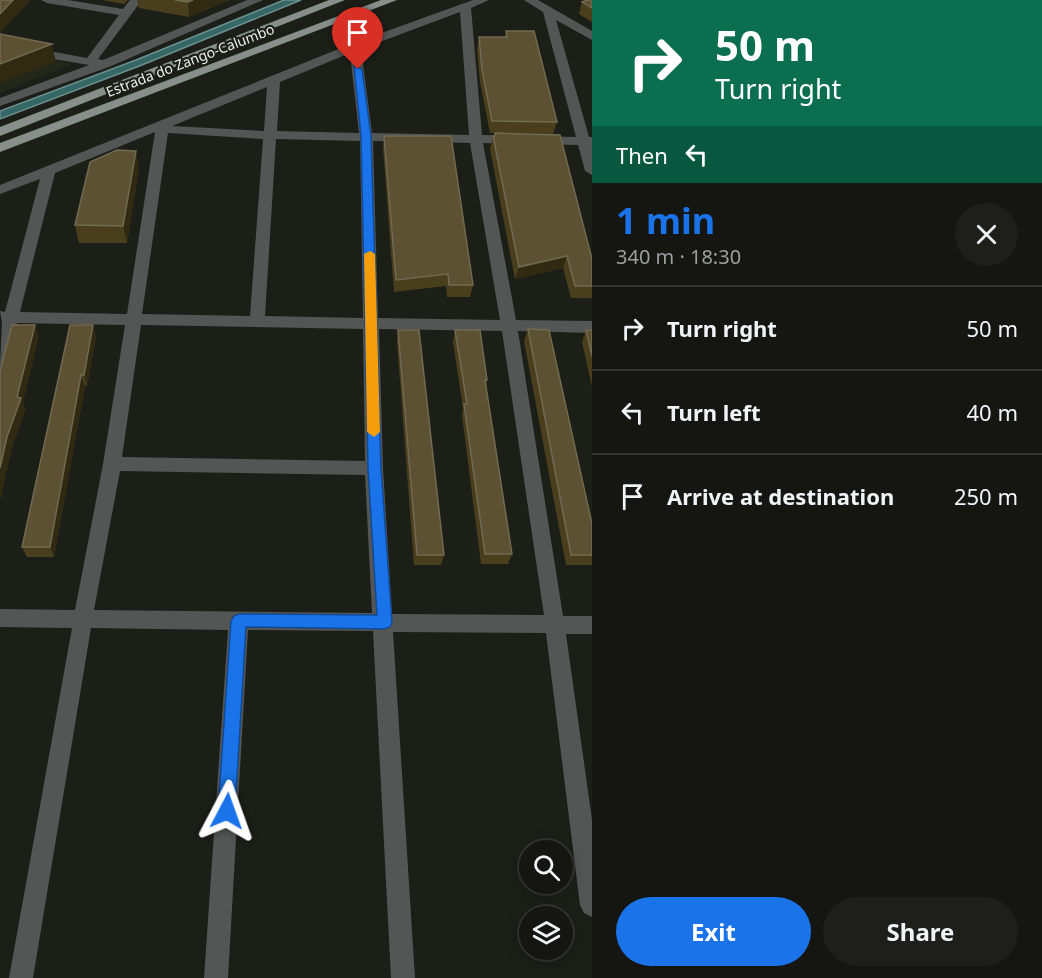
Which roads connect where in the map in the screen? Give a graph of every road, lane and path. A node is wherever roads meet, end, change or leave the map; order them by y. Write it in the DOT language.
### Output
graph roads {
  1 [pos="47,0"];
  2 [pos="136,0"];
  3 [pos="257,0"];
  4 [pos="339,0"];
  5 [pos="391,0"];
  6 [pos="483,0"];
  7 [pos="530,0"];
  8 [pos="465,7"];
  9 [pos="548,11"];
  10 [pos="126,13"];
  11 [pos="592,36"];
  12 [pos="0,46"];
  13 [pos="355,47"];
  14 [pos="90,62"];
  15 [pos="105,64"];
  16 [pos="274,81"];
  17 [pos="0,102"];
  18 [pos="163,126"];
  19 [pos="0,132"];
  20 [pos="270,135"];
  21 [pos="366,136"];
  22 [pos="476,140"];
  23 [pos="588,141"];
  24 [pos="0,148"];
  25 [pos="50,170"];
  26 [pos="592,171"];
  27 [pos="0,190"];
  28 [pos="6,317"];
  29 [pos="132,319"];
  30 [pos="256,321"];
  31 [pos="372,323"];
  32 [pos="510,327"];
  33 [pos="592,327"];
  34 [pos="0,360"];
  35 [pos="112,464"];
  36 [pos="374,468"];
  37 [pos="0,618"];
  38 [pos="82,619"];
  39 [pos="239,621"];
  40 [pos="384,622"];
  41 [pos="555,625"];
  42 [pos="592,625"];
  43 [pos="592,905"];
  44 [pos="21,978"];
  45 [pos="216,978"];
  46 [pos="403,978"];
  1 -- 10 [label="street"];
  2 -- 10 [label="street"];
  3 -- 15 [label="street"];
  4 -- 19 [label="main road, Estrada do Zango-Calumbo"];
  5 -- 24 [label="main road, Estrada do Zango-Calumbo"];
  6 -- 8 [label="street"];
  7 -- 9 [label="street"];
  8 -- 13 [label="street"];
  8 -- 22 [label="street"];
  9 -- 11 [label="street"];
  9 -- 23 [label="street"];
  10 -- 14 [label="street"];
  12 -- 14 [label="street"];
  13 -- 16 [label="street"];
  13 -- 21 [label="street"];
  14 -- 15 [label="street"];
  15 -- 17 [label="street"];
  16 -- 18 [label="street"];
  16 -- 20 [label="street"];
  18 -- 20 [label="street"];
  18 -- 25 [label="street"];
  18 -- 29 [label="street"];
  20 -- 21 [label="street"];
  20 -- 30 [label="street"];
  21 -- 22 [label="street"];
  21 -- 31 [label="street"];
  22 -- 23 [label="street"];
  22 -- 32 [label="street"];
  23 -- 26 [label="street"];
  25 -- 27 [label="street"];
  25 -- 28 [label="street"];
  28 -- 29 [label="street"];
  28 -- 34 [label="street"];
  29 -- 30 [label="street"];
  29 -- 35 [label="street"];
  30 -- 31 [label="street"];
  31 -- 32 [label="street"];
  31 -- 36 [label="street"];
  32 -- 33 [label="street"];
  32 -- 41 [label="street"];
  35 -- 36 [label="street"];
  35 -- 38 [label="street"];
  36 -- 40 [label="street"];
  37 -- 38 [label="street"];
  38 -- 39 [label="street"];
  38 -- 44 [label="street"];
  39 -- 40 [label="street"];
  39 -- 45 [label="street"];
  40 -- 41 [label="street"];
  40 -- 46 [label="street"];
  41 -- 42 [label="street"];
  41 -- 43 [label="street"];
}
